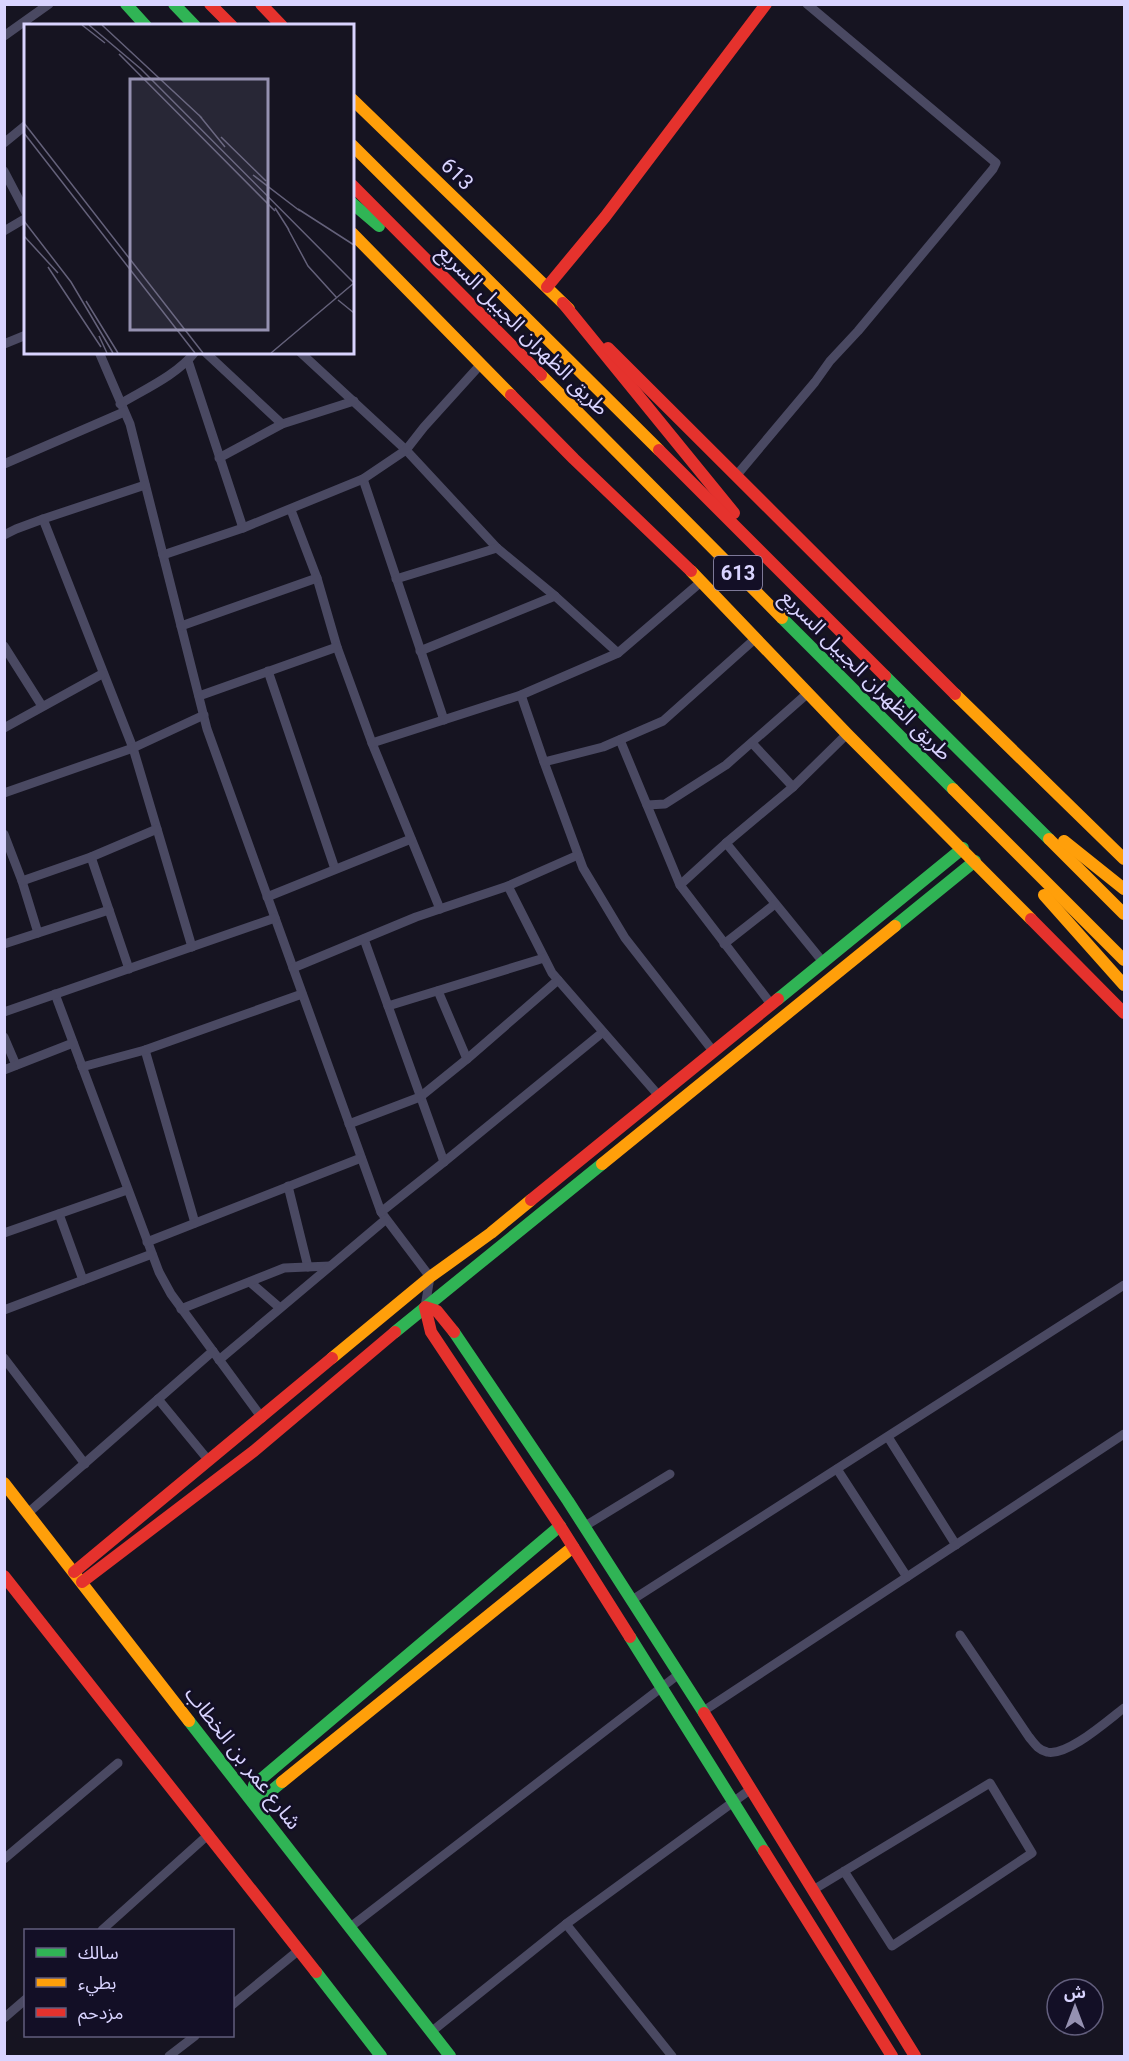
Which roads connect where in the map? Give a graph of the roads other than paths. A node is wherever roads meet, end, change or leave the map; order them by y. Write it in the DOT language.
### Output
graph roads {
  1 [pos="49,4"];
  2 [pos="126,4"];
  3 [pos="174,4"];
  4 [pos="210,4"];
  5 [pos="261,4"];
  6 [pos="766,4"];
  7 [pos="807,4"];
  8 [pos="145,24"];
  9 [pos="193,24"];
  10 [pos="230,24"];
  11 [pos="280,24"];
  12 [pos="4,36"];
  13 [pos="354,101"];
  14 [pos="24,127"];
  15 [pos="4,142"];
  16 [pos="354,147"];
  17 [pos="4,171"];
  18 [pos="354,187"];
  19 [pos="354,205"];
  20 [pos="24,209"];
  21 [pos="24,219"];
  22 [pos="4,231"];
  23 [pos="354,235"];
  24 [pos="547,286"];
  25 [pos="467,300"];
  26 [pos="563,303"];
  27 [pos="24,335"];
  28 [pos="4,344"];
  29 [pos="100,354"];
  30 [pos="193,354"];
  31 [pos="207,354"];
  32 [pos="302,354"];
  33 [pos="188,361"];
  34 [pos="481,364"];
  35 [pos="354,401"];
  36 [pos="122,408"];
  37 [pos="282,424"];
  38 [pos="406,450"];
  39 [pos="219,458"];
  40 [pos="4,464"];
  41 [pos="736,476"];
  42 [pos="363,479"];
  43 [pos="145,485"];
  44 [pos="291,510"];
  45 [pos="42,519"];
  46 [pos="243,528"];
  47 [pos="4,536"];
  48 [pos="497,548"];
  49 [pos="163,555"];
  50 [pos="317,578"];
  51 [pos="396,579"];
  52 [pos="702,581"];
  53 [pos="789,581"];
  54 [pos="555,596"];
  55 [pos="181,626"];
  56 [pos="756,638"];
  57 [pos="4,646"];
  58 [pos="337,647"];
  59 [pos="420,651"];
  60 [pos="618,653"];
  61 [pos="268,671"];
  62 [pos="102,674"];
  63 [pos="808,693"];
  64 [pos="521,695"];
  65 [pos="199,696"];
  66 [pos="42,706"];
  67 [pos="204,715"];
  68 [pos="444,720"];
  69 [pos="4,728"];
  70 [pos="848,734"];
  71 [pos="620,740"];
  72 [pos="372,742"];
  73 [pos="752,742"];
  74 [pos="133,748"];
  75 [pos="544,762"];
  76 [pos="934,771"];
  77 [pos="793,787"];
  78 [pos="1004,792"];
  79 [pos="4,793"];
  80 [pos="647,805"];
  81 [pos="157,829"];
  82 [pos="4,834"];
  83 [pos="411,839"];
  84 [pos="726,843"];
  85 [pos="963,848"];
  86 [pos="578,855"];
  87 [pos="91,857"];
  88 [pos="1125,859"];
  89 [pos="975,861"];
  90 [pos="335,869"];
  91 [pos="22,881"];
  92 [pos="680,885"];
  93 [pos="508,886"];
  94 [pos="1125,889"];
  95 [pos="267,897"];
  96 [pos="775,904"];
  97 [pos="440,909"];
  98 [pos="109,910"];
  99 [pos="1125,914"];
  100 [pos="275,918"];
  101 [pos="38,933"];
  102 [pos="852,938"];
  103 [pos="364,939"];
  104 [pos="724,944"];
  105 [pos="4,945"];
  106 [pos="192,947"];
  107 [pos="864,950"];
  108 [pos="544,958"];
  109 [pos="1125,960"];
  110 [pos="823,962"];
  111 [pos="293,968"];
  112 [pos="129,969"];
  113 [pos="558,980"];
  114 [pos="1125,985"];
  115 [pos="438,991"];
  116 [pos="55,994"];
  117 [pos="302,994"];
  118 [pos="771,1004"];
  119 [pos="388,1006"];
  120 [pos="4,1012"];
  121 [pos="1125,1013"];
  122 [pos="603,1032"];
  123 [pos="4,1037"];
  124 [pos="73,1043"];
  125 [pos="145,1050"];
  126 [pos="713,1052"];
  127 [pos="467,1059"];
  128 [pos="16,1065"];
  129 [pos="82,1067"];
  130 [pos="4,1070"];
  131 [pos="659,1096"];
  132 [pos="420,1097"];
  133 [pos="349,1124"];
  134 [pos="361,1158"];
  135 [pos="444,1162"];
  136 [pos="288,1186"];
  137 [pos="127,1190"];
  138 [pos="59,1214"];
  139 [pos="383,1216"];
  140 [pos="195,1223"];
  141 [pos="4,1233"];
  142 [pos="147,1242"];
  143 [pos="152,1254"];
  144 [pos="330,1266"];
  145 [pos="308,1267"];
  146 [pos="430,1277"];
  147 [pos="83,1280"];
  148 [pos="250,1282"];
  149 [pos="1125,1285"];
  150 [pos="426,1307"];
  151 [pos="280,1308"];
  152 [pos="181,1309"];
  153 [pos="4,1310"];
  154 [pos="213,1351"];
  155 [pos="4,1358"];
  156 [pos="219,1360"];
  157 [pos="158,1399"];
  158 [pos="262,1418"];
  159 [pos="1125,1434"];
  160 [pos="888,1437"];
  161 [pos="209,1461"];
  162 [pos="85,1464"];
  163 [pos="837,1469"];
  164 [pos="670,1474"];
  165 [pos="4,1483"];
  166 [pos="28,1513"];
  167 [pos="560,1526"];
  168 [pos="585,1526"];
  169 [pos="956,1545"];
  170 [pos="573,1547"];
  171 [pos="74,1572"];
  172 [pos="4,1576"];
  173 [pos="907,1577"];
  174 [pos="82,1582"];
  175 [pos="633,1600"];
  176 [pos="960,1635"];
  177 [pos="679,1674"];
  178 [pos="661,1688"];
  179 [pos="1125,1708"];
  180 [pos="702,1712"];
  181 [pos="118,1763"];
  182 [pos="751,1789"];
  183 [pos="252,1801"];
  184 [pos="733,1803"];
  185 [pos="209,1834"];
  186 [pos="5,1857"];
  187 [pos="844,1871"];
  188 [pos="813,1890"];
  189 [pos="566,1924"];
  190 [pos="349,1928"];
  191 [pos="103,1929"];
  192 [pos="299,1950"];
  193 [pos="24,2001"];
  194 [pos="234,2003"];
  195 [pos="4,2018"];
  196 [pos="431,2032"];
  197 [pos="194,2037"];
  198 [pos="169,2056"];
  199 [pos="381,2056"];
  200 [pos="450,2056"];
  201 [pos="672,2056"];
  202 [pos="892,2056"];
  203 [pos="915,2056"];
  1 -- 12 [label="street"];
  2 -- 8 [label="main road"];
  3 -- 9 [label="main road"];
  4 -- 10 [label="main road"];
  5 -- 11 [label="main road"];
  6 -- 24 [label="main road"];
  7 -- 41 [label="street"];
  13 -- 24 [label="main road, 613"];
  14 -- 15 [label="street"];
  16 -- 53 [label="main road, طريق الظهران الجبيل السريع / 613"];
  17 -- 20 [label="street"];
  18 -- 25 [label="main road, طريق الظهران الجبيل السريع / 613"];
  19 -- 25 [label="main road"];
  21 -- 22 [label="street"];
  23 -- 34 [label="main road"];
  24 -- 26 [label="main road, 613"];
  25 -- 76 [label="main road, طريق الظهران الجبيل السريع / 613"];
  26 -- 41 [label="main road, 613"];
  26 -- 53 [label="main road"];
  27 -- 28 [label="street"];
  29 -- 36 [label="street"];
  30 -- 33 [label="street"];
  31 -- 37 [label="street"];
  32 -- 35 [label="street"];
  33 -- 36 [label="street"];
  33 -- 39 [label="street"];
  34 -- 38 [label="street"];
  34 -- 52 [label="main road"];
  35 -- 37 [label="street"];
  35 -- 38 [label="street"];
  36 -- 40 [label="street"];
  36 -- 43 [label="street"];
  37 -- 39 [label="street"];
  38 -- 42 [label="street"];
  38 -- 48 [label="street"];
  39 -- 46 [label="street"];
  41 -- 88 [label="main road, 613"];
  42 -- 44 [label="street"];
  42 -- 51 [label="street"];
  43 -- 45 [label="street"];
  43 -- 49 [label="street"];
  44 -- 46 [label="street"];
  44 -- 50 [label="street"];
  45 -- 47 [label="street"];
  45 -- 62 [label="street"];
  46 -- 49 [label="street"];
  48 -- 51 [label="street"];
  48 -- 54 [label="street"];
  49 -- 55 [label="street"];
  50 -- 55 [label="street"];
  50 -- 58 [label="street"];
  51 -- 59 [label="street"];
  52 -- 56 [label="main road"];
  52 -- 60 [label="street"];
  53 -- 78 [label="main road, طريق الظهران الجبيل السريع / 613"];
  54 -- 59 [label="street"];
  54 -- 60 [label="street"];
  55 -- 65 [label="street"];
  56 -- 63 [label="main road"];
  56 -- 71 [label="street"];
  57 -- 66 [label="street"];
  58 -- 61 [label="street"];
  58 -- 72 [label="street"];
  59 -- 68 [label="street"];
  60 -- 64 [label="street"];
  61 -- 65 [label="street"];
  61 -- 90 [label="street"];
  62 -- 66 [label="street"];
  62 -- 74 [label="street"];
  63 -- 70 [label="main road"];
  63 -- 73 [label="street"];
  64 -- 68 [label="street"];
  64 -- 75 [label="street"];
  65 -- 67 [label="street"];
  66 -- 69 [label="street"];
  67 -- 74 [label="street"];
  67 -- 95 [label="street"];
  68 -- 72 [label="street"];
  70 -- 77 [label="street"];
  70 -- 85 [label="main road"];
  71 -- 75 [label="street"];
  71 -- 80 [label="street"];
  72 -- 83 [label="street"];
  73 -- 77 [label="street"];
  73 -- 80 [label="street"];
  74 -- 79 [label="street"];
  74 -- 81 [label="street"];
  75 -- 86 [label="street"];
  76 -- 109 [label="main road, طريق الظهران الجبيل السريع / 613"];
  76 -- 114 [label="main road"];
  77 -- 84 [label="street"];
  78 -- 94 [label="main road"];
  78 -- 99 [label="main road, طريق الظهران الجبيل السريع / 613"];
  80 -- 92 [label="street"];
  81 -- 87 [label="street"];
  81 -- 106 [label="street"];
  82 -- 91 [label="street"];
  83 -- 90 [label="street"];
  83 -- 97 [label="street"];
  84 -- 92 [label="street"];
  84 -- 96 [label="street"];
  85 -- 89 [label="main road"];
  85 -- 102 [label="main road"];
  86 -- 93 [label="street"];
  86 -- 126 [label="street"];
  87 -- 91 [label="street"];
  87 -- 98 [label="street"];
  89 -- 107 [label="main road"];
  89 -- 121 [label="main road"];
  90 -- 95 [label="street"];
  91 -- 101 [label="street"];
  92 -- 104 [label="street"];
  93 -- 97 [label="street"];
  93 -- 108 [label="street"];
  95 -- 100 [label="street"];
  96 -- 104 [label="street"];
  96 -- 110 [label="street"];
  97 -- 103 [label="street"];
  98 -- 101 [label="street"];
  98 -- 112 [label="street"];
  100 -- 106 [label="street"];
  100 -- 111 [label="street"];
  101 -- 105 [label="street"];
  102 -- 107 [label="main road"];
  102 -- 110 [label="main road"];
  103 -- 111 [label="street"];
  103 -- 119 [label="street"];
  104 -- 118 [label="street"];
  106 -- 112 [label="street"];
  107 -- 150 [label="main road"];
  108 -- 113 [label="street"];
  108 -- 115 [label="street"];
  110 -- 118 [label="main road"];
  111 -- 117 [label="street"];
  112 -- 116 [label="street"];
  113 -- 122 [label="street"];
  113 -- 127 [label="street"];
  115 -- 119 [label="street"];
  115 -- 127 [label="street"];
  116 -- 120 [label="street"];
  116 -- 124 [label="street"];
  117 -- 125 [label="street"];
  117 -- 133 [label="street"];
  118 -- 126 [label="main road"];
  119 -- 132 [label="street"];
  122 -- 131 [label="street"];
  122 -- 135 [label="street"];
  123 -- 128 [label="street"];
  124 -- 128 [label="street"];
  124 -- 129 [label="street"];
  125 -- 129 [label="street"];
  125 -- 140 [label="street"];
  126 -- 131 [label="main road"];
  127 -- 132 [label="street"];
  128 -- 130 [label="street"];
  129 -- 137 [label="street"];
  131 -- 146 [label="main road"];
  132 -- 133 [label="street"];
  132 -- 135 [label="street"];
  133 -- 134 [label="street"];
  134 -- 136 [label="street"];
  134 -- 139 [label="street"];
  135 -- 139 [label="street"];
  136 -- 140 [label="street"];
  136 -- 145 [label="street"];
  137 -- 138 [label="street"];
  137 -- 142 [label="street"];
  138 -- 141 [label="street"];
  138 -- 147 [label="street"];
  139 -- 144 [label="street"];
  139 -- 146 [label="street"];
  140 -- 142 [label="street"];
  142 -- 143 [label="street"];
  143 -- 147 [label="street"];
  143 -- 152 [label="street"];
  144 -- 145 [label="street"];
  144 -- 151 [label="street"];
  145 -- 148 [label="street"];
  146 -- 150 [label="street"];
  146 -- 158 [label="main road"];
  147 -- 153 [label="street"];
  148 -- 151 [label="street"];
  148 -- 152 [label="street"];
  149 -- 160 [label="street"];
  150 -- 167 [label="main road"];
  150 -- 168 [label="main road"];
  150 -- 174 [label="main road"];
  151 -- 156 [label="street"];
  152 -- 154 [label="street"];
  154 -- 156 [label="street"];
  154 -- 157 [label="street"];
  155 -- 162 [label="street"];
  156 -- 158 [label="street"];
  157 -- 161 [label="street"];
  157 -- 162 [label="street"];
  158 -- 161 [label="main road"];
  159 -- 169 [label="street"];
  160 -- 163 [label="street"];
  160 -- 169 [label="street"];
  161 -- 171 [label="main road"];
  162 -- 166 [label="street"];
  163 -- 173 [label="street"];
  163 -- 175 [label="street"];
  164 -- 168 [label="street"];
  165 -- 166 [label="main road, شارع عمر بن الخطاب"];
  166 -- 171 [label="main road, شارع عمر بن الخطاب"];
  167 -- 170 [label="main road"];
  167 -- 183 [label="main road"];
  168 -- 175 [label="main road"];
  169 -- 173 [label="street"];
  170 -- 178 [label="main road"];
  170 -- 183 [label="main road"];
  171 -- 174 [label="main road, شارع عمر بن الخطاب"];
  172 -- 185 [label="main road"];
  173 -- 180 [label="street"];
  174 -- 183 [label="main road, شارع عمر بن الخطاب"];
  175 -- 177 [label="main road"];
  176 -- 179 [label="street"];
  177 -- 178 [label="street"];
  177 -- 180 [label="main road"];
  178 -- 184 [label="main road"];
  178 -- 190 [label="street"];
  180 -- 182 [label="main road"];
  181 -- 186 [label="street"];
  182 -- 184 [label="street"];
  182 -- 188 [label="main road"];
  183 -- 190 [label="main road, شارع عمر بن الخطاب"];
  184 -- 189 [label="street"];
  184 -- 202 [label="main road"];
  185 -- 191 [label="street"];
  185 -- 192 [label="main road"];
  187 -- 187 [label="street"];
  187 -- 188 [label="street"];
  188 -- 203 [label="main road"];
  189 -- 196 [label="street"];
  189 -- 201 [label="street"];
  190 -- 196 [label="main road, شارع عمر بن الخطاب"];
  192 -- 194 [label="street"];
  192 -- 199 [label="main road"];
  193 -- 195 [label="street"];
  196 -- 200 [label="main road, شارع عمر بن الخطاب"];
  197 -- 198 [label="street"];
}
